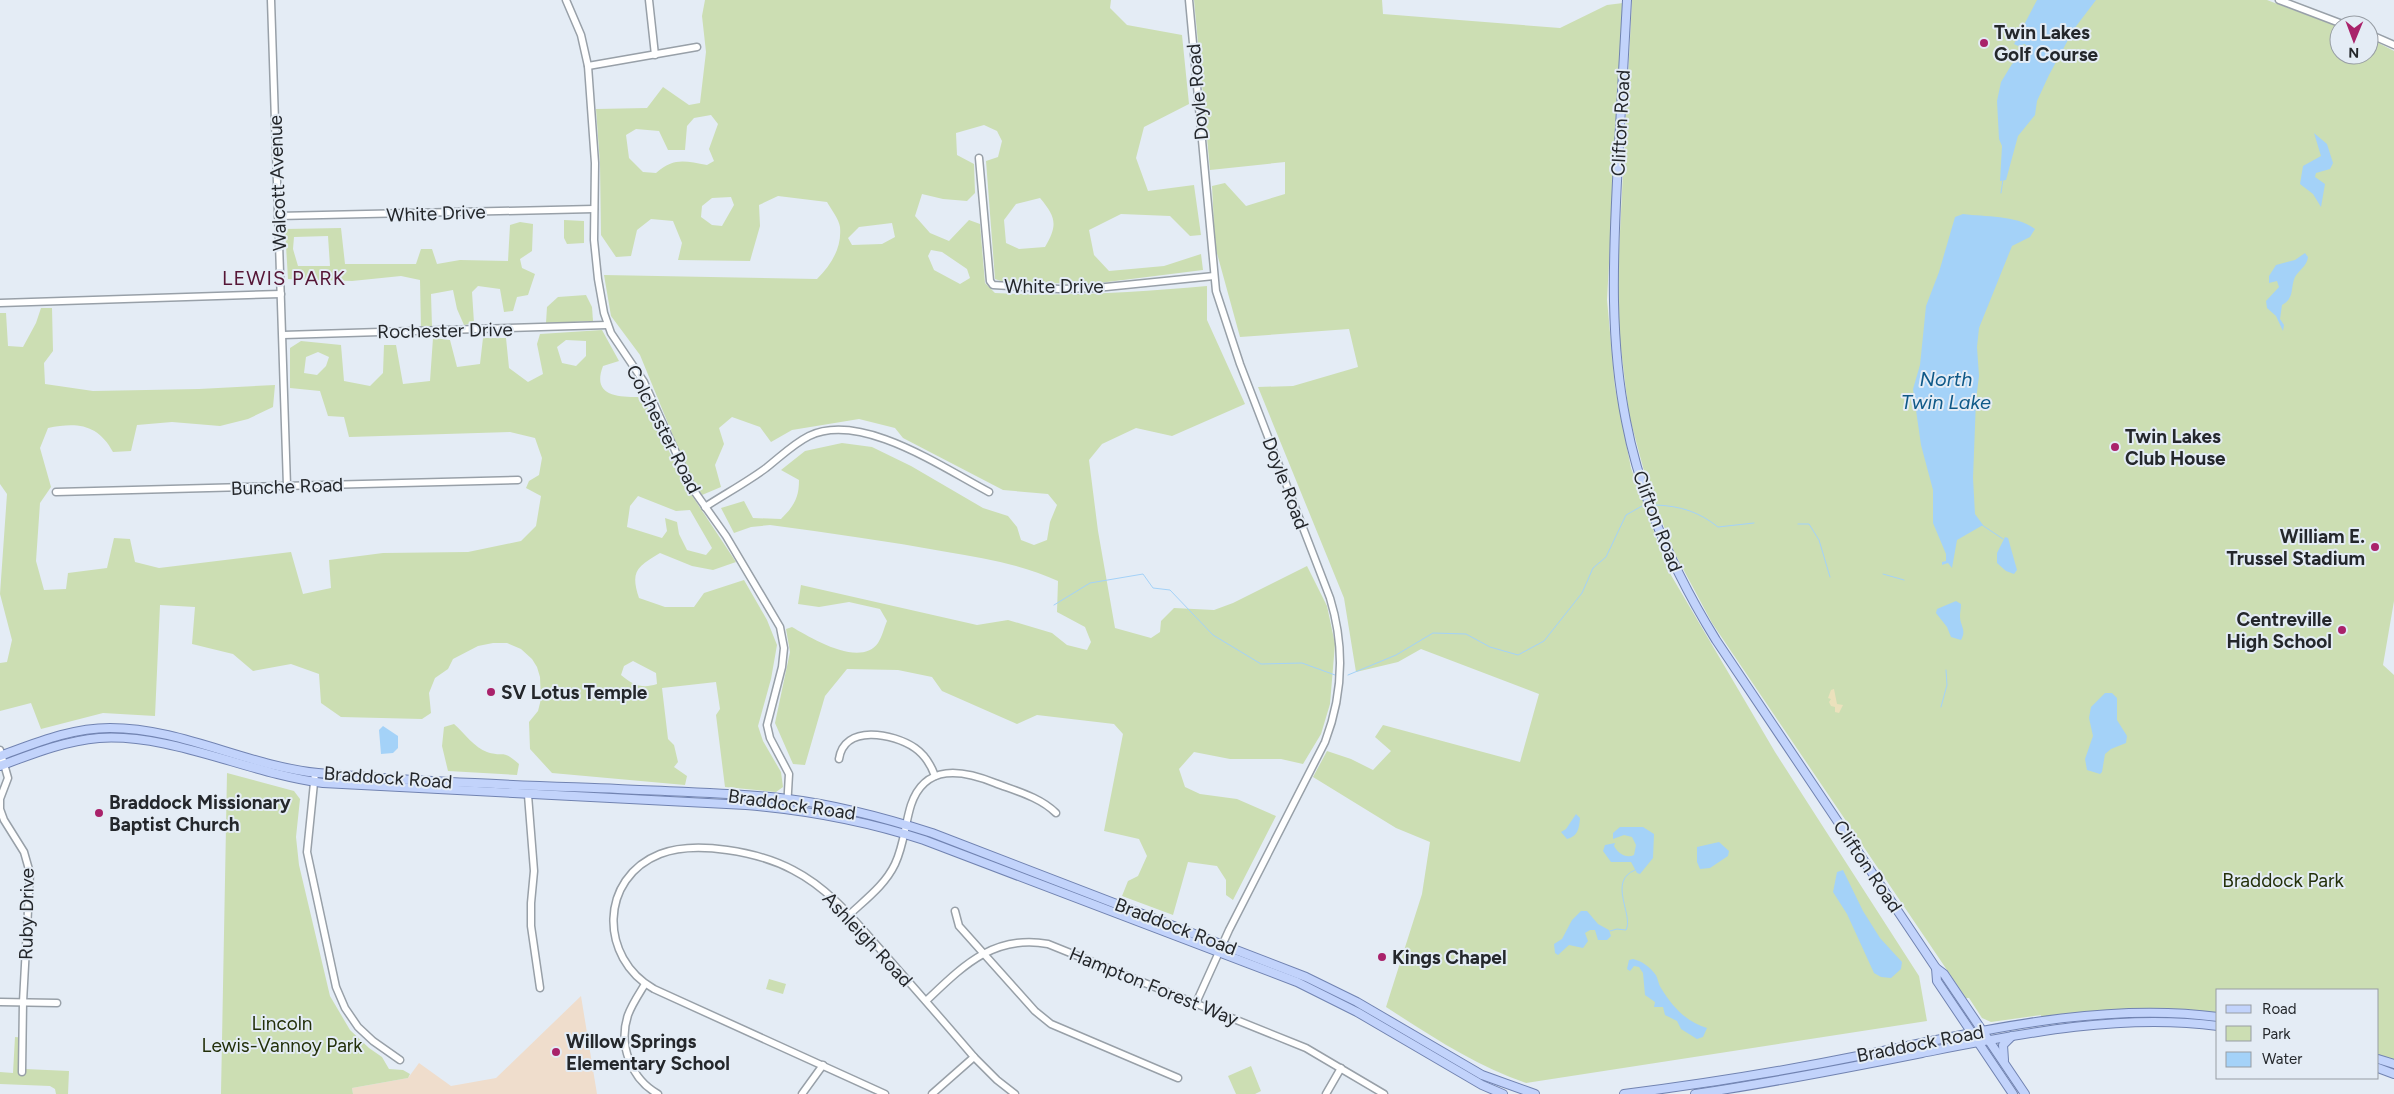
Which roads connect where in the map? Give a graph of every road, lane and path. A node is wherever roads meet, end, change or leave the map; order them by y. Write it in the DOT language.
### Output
graph roads {
  1 [pos="271,0"];
  2 [pos="566,0"];
  3 [pos="650,0"];
  4 [pos="1189,0"];
  5 [pos="1627,0"];
  6 [pos="2279,0"];
  7 [pos="2329,19"];
  8 [pos="2379,38"];
  9 [pos="2394,45"];
  10 [pos="697,47"];
  11 [pos="655,54"];
  12 [pos="588,66"];
  13 [pos="979,158"];
  14 [pos="594,208"];
  15 [pos="278,216"];
  16 [pos="1214,276"];
  17 [pos="281,294"];
  18 [pos="0,303"];
  19 [pos="607,325"];
  20 [pos="283,335"];
  21 [pos="518,480"];
  22 [pos="287,486"];
  23 [pos="56,492"];
  24 [pos="989,492"];
  25 [pos="705,507"];
  26 [pos="1,754"];
  27 [pos="839,759"];
  28 [pos="2,766"];
  29 [pos="315,773"];
  30 [pos="935,776"];
  31 [pos="314,782"];
  32 [pos="528,795"];
  33 [pos="789,799"];
  34 [pos="787,809"];
  35 [pos="1056,814"];
  36 [pos="906,825"];
  37 [pos="904,834"];
  38 [pos="954,911"];
  39 [pos="849,915"];
  40 [pos="1220,948"];
  41 [pos="984,953"];
  42 [pos="1936,968"];
  43 [pos="645,984"];
  44 [pos="540,988"];
  45 [pos="926,1001"];
  46 [pos="0,1002"];
  47 [pos="23,1002"];
  48 [pos="57,1002"];
  49 [pos="1196,1003"];
  50 [pos="2216,1017"];
  51 [pos="2216,1026"];
  52 [pos="1981,1031"];
  53 [pos="1972,1033"];
  54 [pos="2013,1036"];
  55 [pos="1988,1040"];
  56 [pos="1978,1042"];
  57 [pos="974,1057"];
  58 [pos="2379,1059"];
  59 [pos="400,1060"];
  60 [pos="2394,1064"];
  61 [pos="823,1065"];
  62 [pos="1341,1068"];
  63 [pos="2008,1068"];
  64 [pos="2379,1068"];
  65 [pos="22,1072"];
  66 [pos="2394,1074"];
  67 [pos="1178,1078"];
  68 [pos="1655,1092"];
  69 [pos="658,1094"];
  70 [pos="802,1094"];
  71 [pos="885,1094"];
  72 [pos="932,1094"];
  73 [pos="1015,1094"];
  74 [pos="1326,1094"];
  75 [pos="1384,1094"];
  76 [pos="1503,1094"];
  77 [pos="1535,1094"];
  78 [pos="1624,1094"];
  79 [pos="1695,1094"];
  80 [pos="2014,1094"];
  81 [pos="2025,1094"];
  1 -- 15 [label="street, Walcott Avenue"];
  2 -- 12 [label="street, Colchester Road"];
  3 -- 11 [label="street"];
  4 -- 16 [label="street, Doyle Road"];
  5 -- 42 [label="main road, Clifton Road"];
  6 -- 7 [label="street"];
  8 -- 9 [label="street"];
  10 -- 11 [label="street"];
  11 -- 12 [label="street"];
  12 -- 14 [label="street, Colchester Road"];
  13 -- 16 [label="street, White Drive"];
  14 -- 15 [label="street, White Drive"];
  14 -- 19 [label="street, Colchester Road"];
  15 -- 17 [label="street, Walcott Avenue"];
  16 -- 40 [label="street, Doyle Road"];
  17 -- 18 [label="street"];
  17 -- 20 [label="street, Walcott Avenue"];
  19 -- 20 [label="street, Rochester Drive"];
  19 -- 25 [label="street, Colchester Road"];
  20 -- 22 [label="street, Walcott Avenue"];
  21 -- 22 [label="street, Bunche Road"];
  22 -- 23 [label="street, Bunche Road"];
  24 -- 25 [label="street"];
  25 -- 33 [label="street, Colchester Road"];
  26 -- 28 [label="street, Ruby Drive"];
  26 -- 29 [label="main road, Braddock Road"];
  27 -- 30 [label="street"];
  28 -- 31 [label="main road, Braddock Road"];
  28 -- 47 [label="street, Ruby Drive"];
  29 -- 31 [label="street"];
  29 -- 33 [label="main road, Braddock Road"];
  30 -- 35 [label="street"];
  30 -- 36 [label="street"];
  31 -- 32 [label="main road, Braddock Road"];
  31 -- 59 [label="street"];
  32 -- 34 [label="main road, Braddock Road"];
  32 -- 44 [label="street"];
  33 -- 34 [label="street, Colchester Road"];
  33 -- 36 [label="main road, Braddock Road"];
  34 -- 37 [label="main road, Braddock Road"];
  36 -- 37 [label="street"];
  36 -- 40 [label="main road, Braddock Road"];
  37 -- 39 [label="street"];
  37 -- 40 [label="main road, Braddock Road"];
  38 -- 41 [label="street"];
  39 -- 43 [label="street, Ashleigh Road"];
  39 -- 45 [label="street, Ashleigh Road"];
  40 -- 49 [label="street, Doyle Road"];
  40 -- 76 [label="main road, Braddock Road"];
  40 -- 77 [label="main road, Braddock Road"];
  41 -- 45 [label="street, Hampton Forest Way"];
  41 -- 49 [label="street, Hampton Forest Way"];
  41 -- 67 [label="street"];
  42 -- 52 [label="main road, Clifton Road"];
  42 -- 53 [label="main road, Clifton Road"];
  43 -- 61 [label="street, Ashleigh Road"];
  43 -- 69 [label="street"];
  45 -- 57 [label="street, Ashleigh Road"];
  46 -- 47 [label="street"];
  47 -- 48 [label="street"];
  47 -- 65 [label="street, Ruby Drive"];
  49 -- 62 [label="street, Hampton Forest Way"];
  50 -- 52 [label="main road, Braddock Road"];
  51 -- 54 [label="main road, Braddock Road"];
  52 -- 53 [label="main road, Braddock Road"];
  52 -- 55 [label="main road, Clifton Road"];
  53 -- 56 [label="main road, Clifton Road"];
  53 -- 68 [label="main road, Braddock Road"];
  54 -- 55 [label="main road, Braddock Road"];
  54 -- 63 [label="main road"];
  55 -- 56 [label="main road, Braddock Road"];
  55 -- 63 [label="main road, Clifton Road"];
  56 -- 79 [label="main road, Braddock Road"];
  56 -- 80 [label="main road, Clifton Road"];
  57 -- 72 [label="street"];
  57 -- 73 [label="street, Ashleigh Road"];
  58 -- 60 [label="main road"];
  61 -- 70 [label="street"];
  61 -- 71 [label="street, Ashleigh Road"];
  62 -- 74 [label="street"];
  62 -- 75 [label="street, Hampton Forest Way"];
  63 -- 81 [label="main road, Clifton Road"];
  64 -- 66 [label="main road"];
  68 -- 78 [label="main road, Braddock Road"];
}
